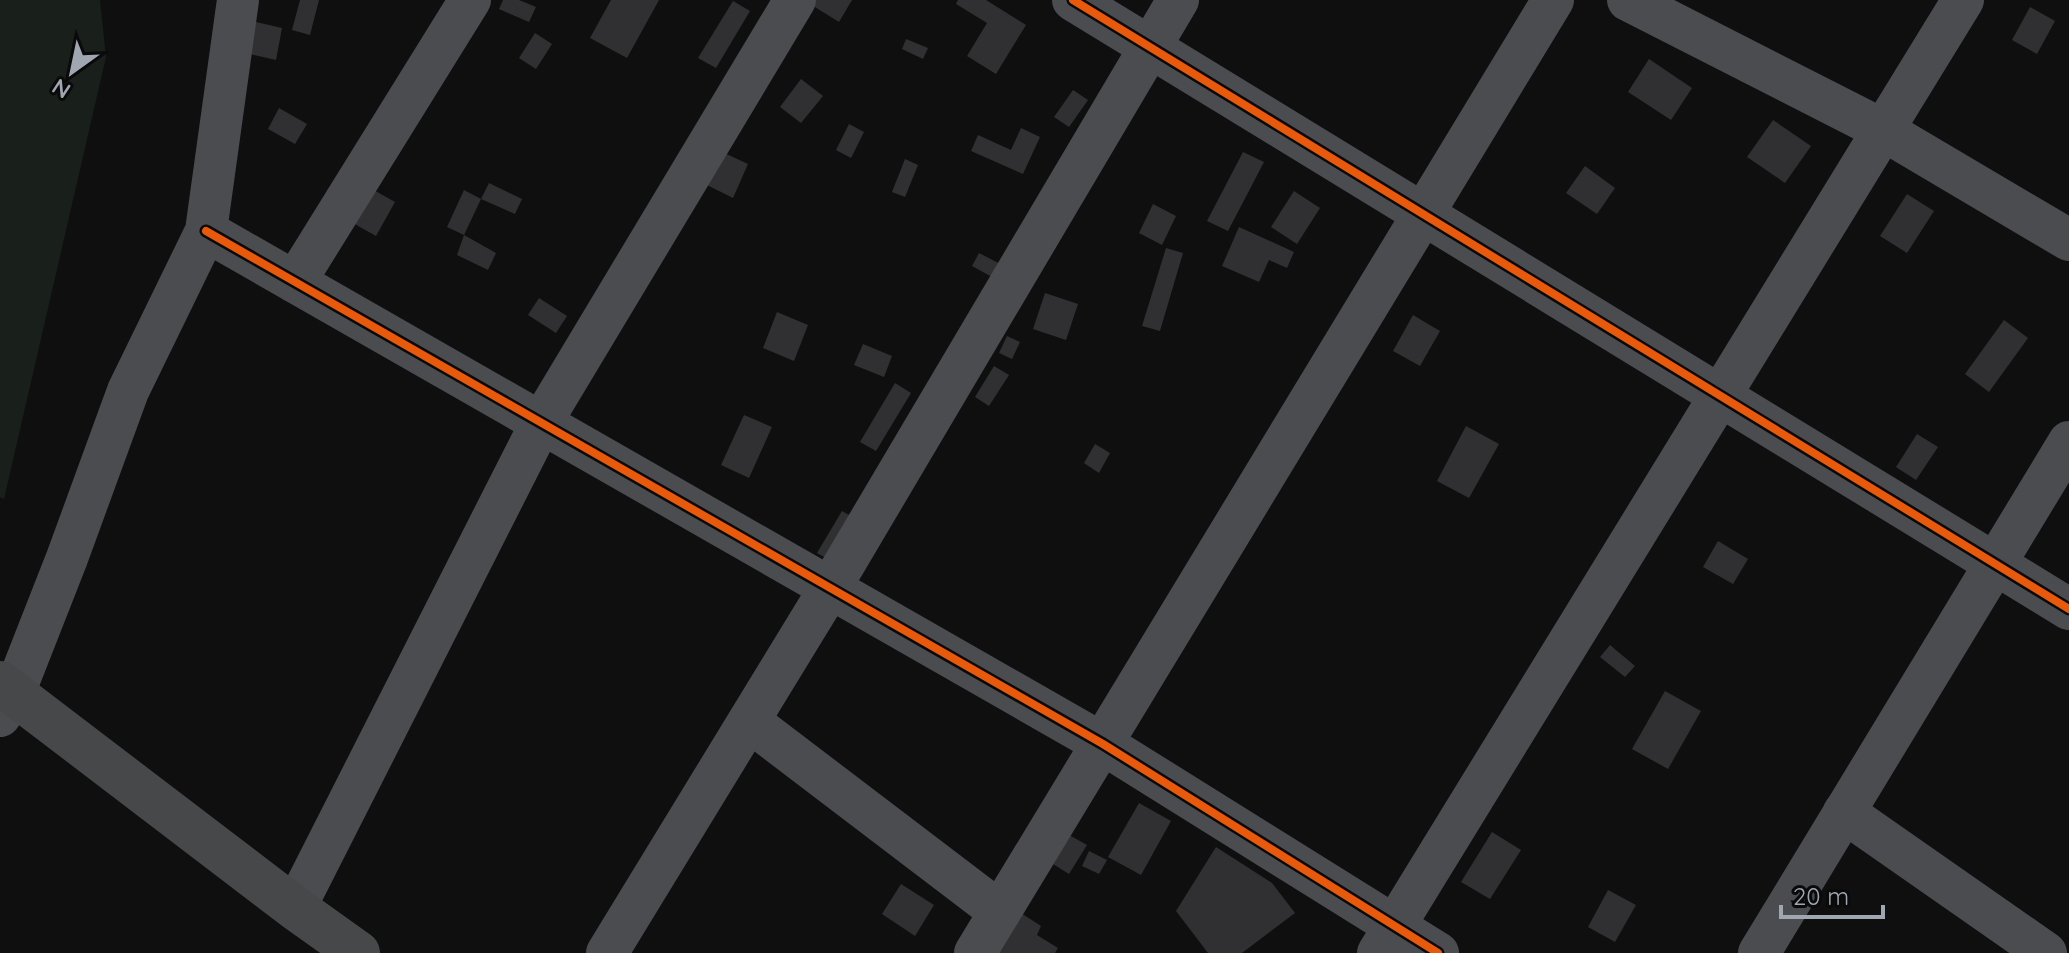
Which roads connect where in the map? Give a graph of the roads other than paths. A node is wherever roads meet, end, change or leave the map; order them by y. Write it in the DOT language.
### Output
graph roads {
  1 [pos="238,0"];
  2 [pos="470,0"];
  3 [pos="795,0"];
  4 [pos="1073,0"];
  5 [pos="1178,0"];
  6 [pos="1553,0"];
  7 [pos="1628,0"];
  8 [pos="1963,0"];
  9 [pos="1150,47"];
  10 [pos="1883,130"];
  11 [pos="1423,214"];
  12 [pos="206,231"];
  13 [pos="2069,240"];
  14 [pos="295,282"];
  15 [pos="1720,395"];
  16 [pos="541,423"];
  17 [pos="2069,442"];
  18 [pos="1994,563"];
  19 [pos="830,588"];
  20 [pos="2069,609"];
  21 [pos="5,697"];
  22 [pos="749,721"];
  23 [pos="1103,744"];
  24 [pos="1844,812"];
  25 [pos="295,908"];
  26 [pos="1000,912"];
  27 [pos="1385,939"];
  28 [pos="358,953"];
  29 [pos="607,953"];
  30 [pos="975,953"];
  31 [pos="1438,953"];
  32 [pos="1759,953"];
  33 [pos="2046,953"];
  1 -- 12 [label="street"];
  2 -- 14 [label="street"];
  3 -- 16 [label="street"];
  4 -- 9 [label="street"];
  5 -- 9 [label="street"];
  6 -- 11 [label="street"];
  7 -- 10 [label="street"];
  8 -- 10 [label="street"];
  9 -- 11 [label="street"];
  9 -- 19 [label="street"];
  10 -- 13 [label="street"];
  10 -- 15 [label="street"];
  11 -- 15 [label="street"];
  11 -- 23 [label="street"];
  12 -- 14 [label="street"];
  12 -- 21 [label="street"];
  14 -- 16 [label="street"];
  15 -- 18 [label="street"];
  15 -- 27 [label="street"];
  16 -- 19 [label="street"];
  16 -- 25 [label="street"];
  17 -- 18 [label="street"];
  18 -- 20 [label="street"];
  18 -- 24 [label="street"];
  19 -- 22 [label="street"];
  19 -- 23 [label="street"];
  21 -- 25 [label="main road"];
  22 -- 26 [label="street"];
  22 -- 29 [label="street"];
  23 -- 26 [label="street"];
  23 -- 27 [label="street"];
  24 -- 32 [label="street"];
  24 -- 33 [label="street"];
  25 -- 28 [label="main road"];
  26 -- 30 [label="street"];
  27 -- 31 [label="street"];
}
